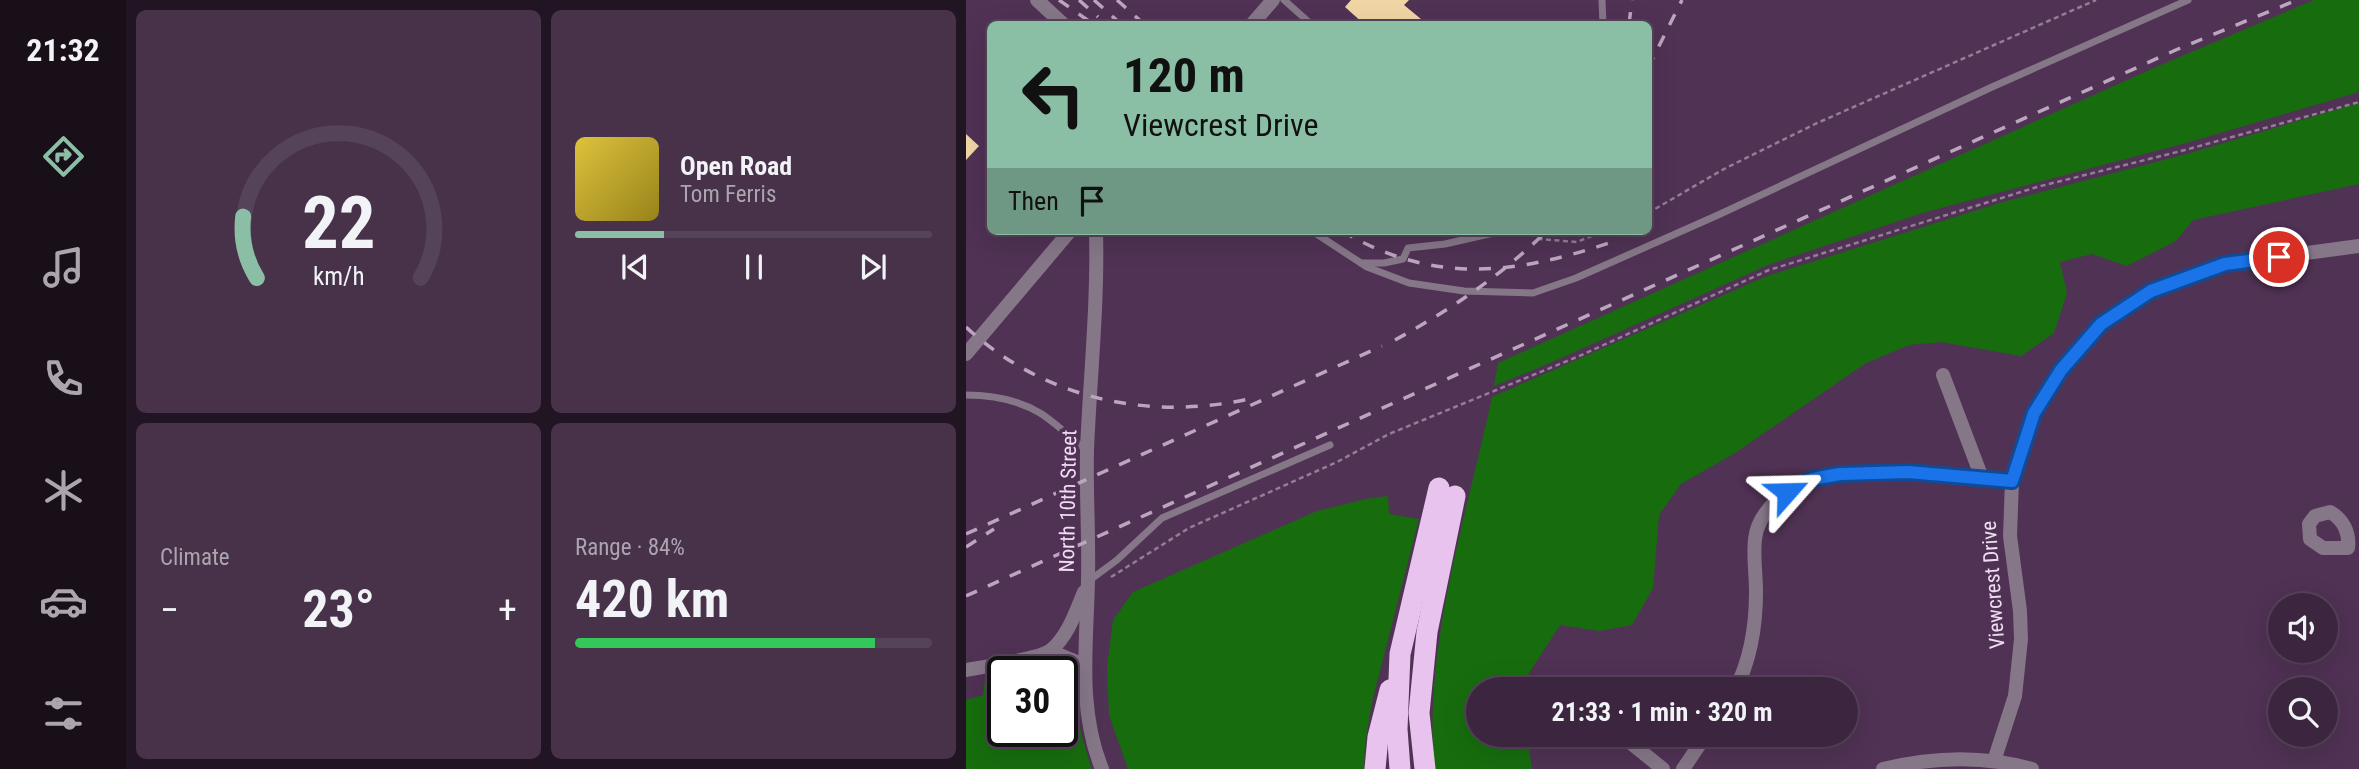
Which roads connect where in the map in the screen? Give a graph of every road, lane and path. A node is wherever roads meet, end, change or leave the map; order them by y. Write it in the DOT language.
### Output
graph roads {
  1 [pos="1037,0"];
  2 [pos="1273,0"];
  3 [pos="1284,0"];
  4 [pos="1602,0"];
  5 [pos="2096,0"];
  6 [pos="2188,0"];
  7 [pos="1060,21"];
  8 [pos="1255,21"];
  9 [pos="1308,21"];
  10 [pos="1603,21"];
  11 [pos="2359,102"];
  12 [pos="1652,211"];
  13 [pos="1067,235"];
  14 [pos="1096,235"];
  15 [pos="1318,235"];
  16 [pos="1484,235"];
  17 [pos="1536,235"];
  18 [pos="1594,235"];
  19 [pos="2359,246"];
  20 [pos="1359,262"];
  21 [pos="966,354"];
  22 [pos="1943,375"];
  23 [pos="966,396"];
  24 [pos="1330,445"];
  25 [pos="1087,451"];
  26 [pos="1982,478"];
  27 [pos="2012,481"];
  28 [pos="1088,581"];
  29 [pos="1050,651"];
  30 [pos="1400,654"];
  31 [pos="1084,665"];
  32 [pos="966,670"];
  33 [pos="1741,677"];
  34 [pos="1636,747"];
  35 [pos="1698,747"];
  36 [pos="1994,761"];
  37 [pos="1102,769"];
  38 [pos="1375,769"];
  39 [pos="1400,769"];
  40 [pos="1425,769"];
  41 [pos="1663,769"];
  42 [pos="1683,769"];
  43 [pos="1883,769"];
  44 [pos="2032,769"];
  1 -- 7 [label="street"];
  2 -- 8 [label="street"];
  3 -- 9 [label="lane"];
  4 -- 10 [label="lane"];
  5 -- 12 [label="path"];
  6 -- 20 [label="lane"];
  11 -- 28 [label="path"];
  13 -- 21 [label="street"];
  14 -- 25 [label="street, North 10th Street"];
  15 -- 20 [label="lane"];
  16 -- 20 [label="lane"];
  17 -- 18 [label="path"];
  19 -- 27 [label="street, Viewcrest Drive"];
  22 -- 26 [label="street"];
  23 -- 25 [label="lane"];
  24 -- 28 [label="lane"];
  25 -- 28 [label="street, North 10th Street"];
  26 -- 27 [label="street"];
  26 -- 33 [label="street"];
  27 -- 36 [label="street, Viewcrest Drive"];
  28 -- 29 [label="street"];
  28 -- 31 [label="street, North 10th Street"];
  29 -- 31 [label="street"];
  29 -- 32 [label="street"];
  30 -- 38 [label="highway"];
  30 -- 39 [label="highway"];
  30 -- 40 [label="highway"];
  31 -- 37 [label="street, North 10th Street"];
  34 -- 41 [label="street"];
  35 -- 42 [label="street"];
  36 -- 43 [label="street"];
  36 -- 44 [label="street"];
}
